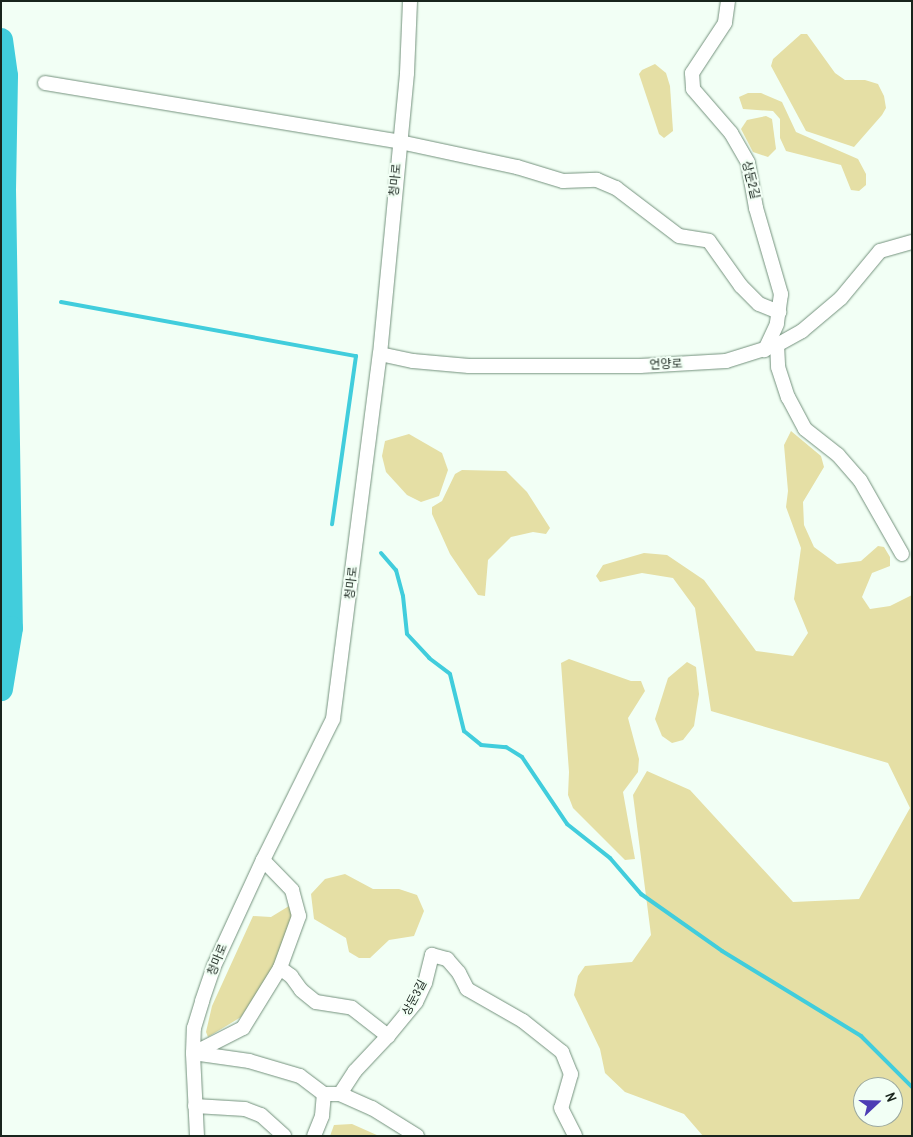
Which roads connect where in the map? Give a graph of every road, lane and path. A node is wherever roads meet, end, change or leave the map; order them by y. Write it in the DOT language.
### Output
graph roads {
  1 [pos="410,1"];
  2 [pos="728,1"];
  3 [pos="45,83"];
  4 [pos="400,142"];
  5 [pos="912,242"];
  6 [pos="779,312"];
  7 [pos="771,348"];
  8 [pos="380,354"];
  9 [pos="902,554"];
  10 [pos="263,860"];
  11 [pos="280,968"];
  12 [pos="388,1036"];
  13 [pos="193,1053"];
  14 [pos="324,1094"];
  15 [pos="340,1094"];
  16 [pos="196,1106"];
  17 [pos="197,1136"];
  18 [pos="284,1136"];
  19 [pos="314,1136"];
  20 [pos="417,1136"];
  21 [pos="575,1136"];
  1 -- 4 [label="street, 청마로"];
  2 -- 6 [label="street, 상둔2길"];
  3 -- 4 [label="street"];
  4 -- 6 [label="street"];
  4 -- 8 [label="street, 청마로"];
  5 -- 7 [label="street, 언양로"];
  6 -- 7 [label="street, 상둔2길"];
  7 -- 8 [label="street, 언양로"];
  7 -- 9 [label="street"];
  8 -- 10 [label="street, 청마로"];
  10 -- 11 [label="street"];
  10 -- 13 [label="street, 청마로"];
  11 -- 12 [label="street"];
  11 -- 13 [label="street"];
  12 -- 15 [label="street"];
  12 -- 21 [label="street, 상둔3길"];
  13 -- 14 [label="street"];
  13 -- 16 [label="street, 청마로"];
  14 -- 15 [label="street"];
  14 -- 19 [label="street"];
  15 -- 20 [label="street"];
  16 -- 17 [label="street, 청마로"];
  16 -- 18 [label="street"];
}
